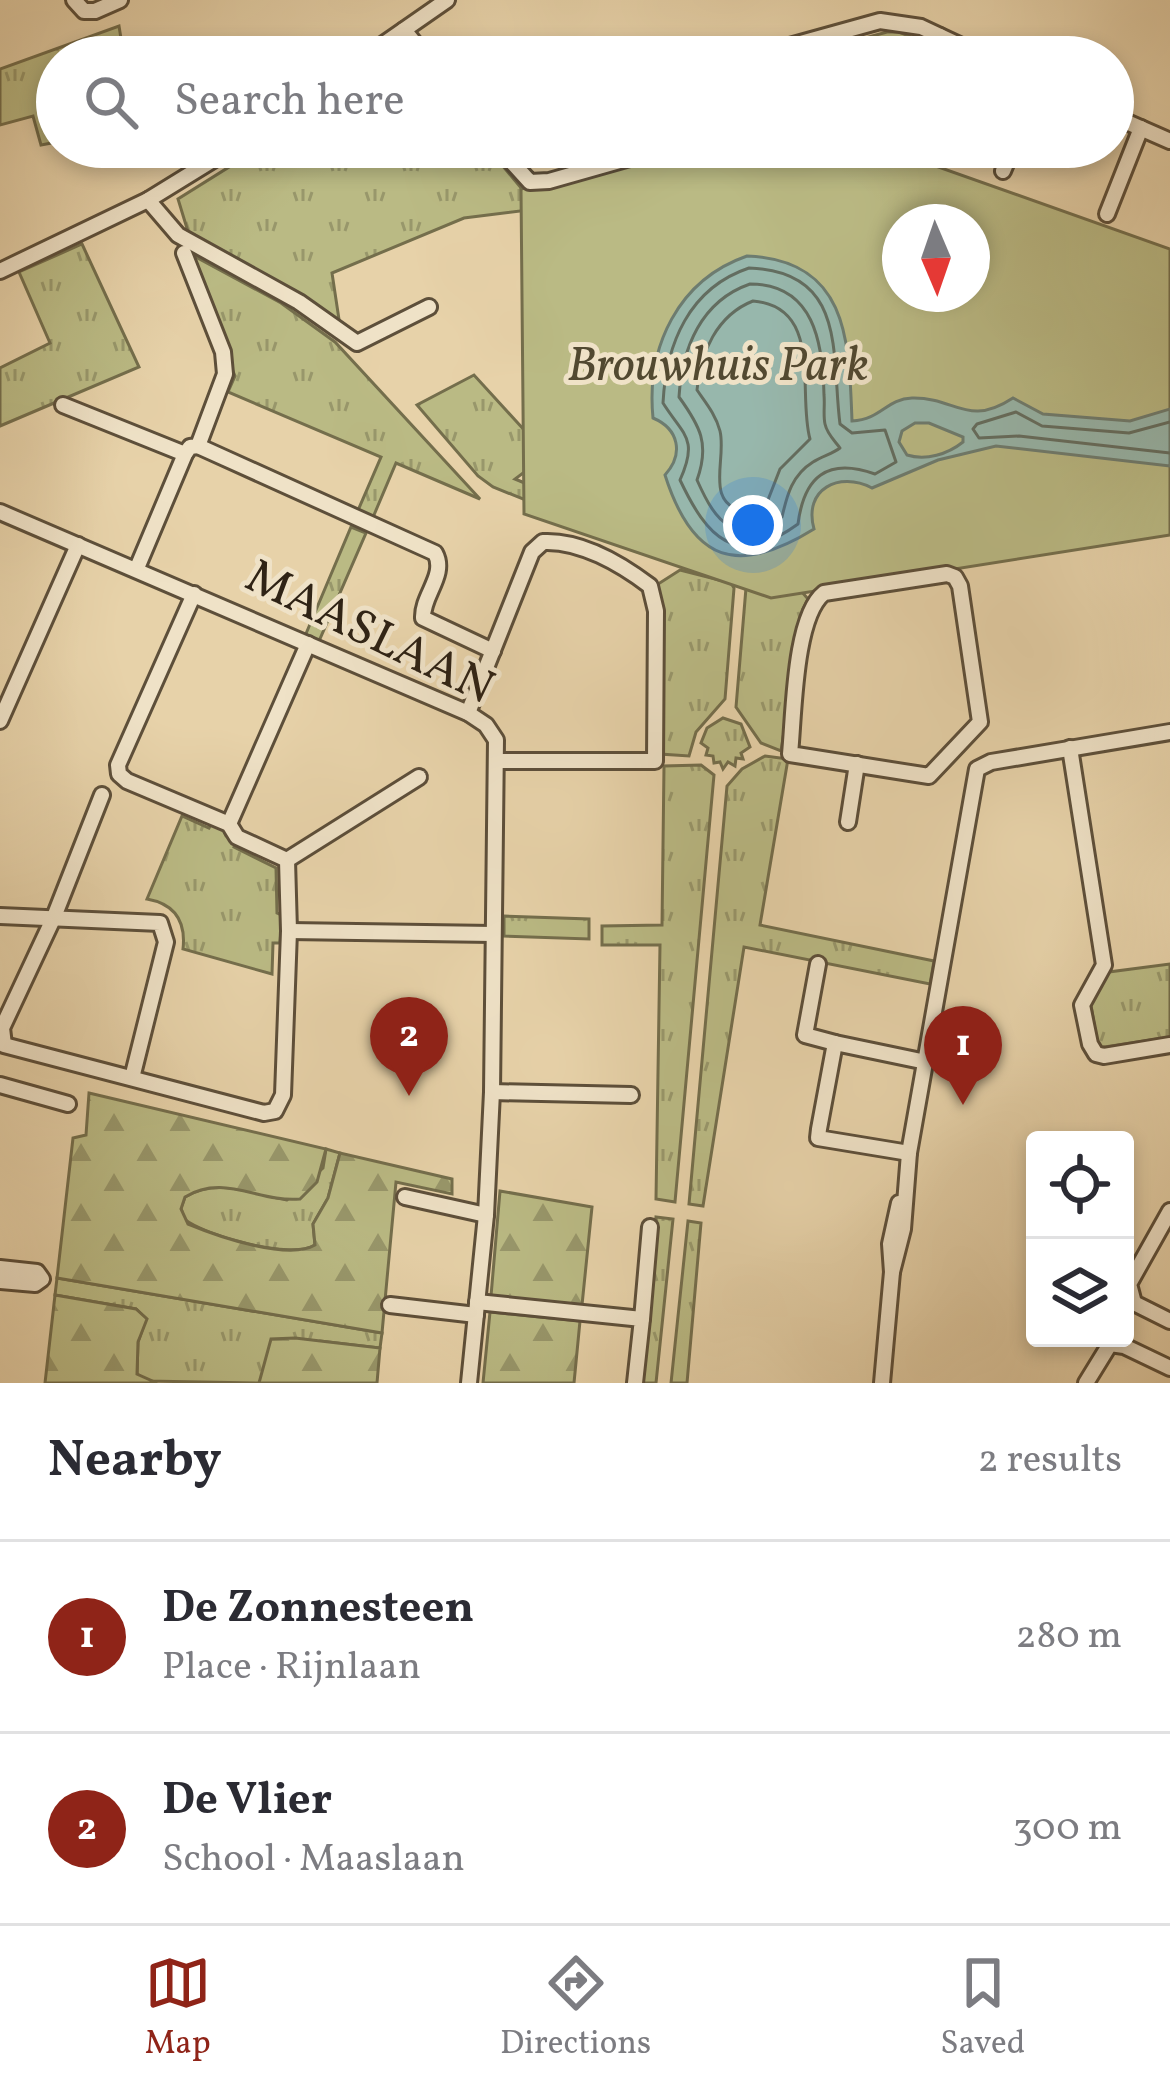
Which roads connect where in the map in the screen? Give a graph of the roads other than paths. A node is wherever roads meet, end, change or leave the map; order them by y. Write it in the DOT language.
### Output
graph roads {
  1 [pos="74,0"];
  2 [pos="120,0"];
  3 [pos="447,0"];
  4 [pos="404,30"];
  5 [pos="395,36"];
  6 [pos="409,36"];
  7 [pos="825,36"];
  8 [pos="940,36"];
  9 [pos="1134,125"];
  10 [pos="1141,128"];
  11 [pos="1170,141"];
  12 [pos="1134,146"];
  13 [pos="200,168"];
  14 [pos="517,168"];
  15 [pos="597,168"];
  16 [pos="1125,168"];
  17 [pos="148,200"];
  18 [pos="1107,214"];
  19 [pos="184,253"];
  20 [pos="0,271"];
  21 [pos="429,307"];
  22 [pos="64,404"];
  23 [pos="192,450"];
  24 [pos="0,512"];
  25 [pos="77,544"];
  26 [pos="137,568"];
  27 [pos="194,594"];
  28 [pos="308,644"];
  29 [pos="493,651"];
  30 [pos="468,713"];
  31 [pos="0,721"];
  32 [pos="1170,732"];
  33 [pos="959,748"];
  34 [pos="1070,748"];
  35 [pos="498,761"];
  36 [pos="857,764"];
  37 [pos="977,769"];
  38 [pos="419,777"];
  39 [pos="102,795"];
  40 [pos="848,822"];
  41 [pos="229,824"];
  42 [pos="286,860"];
  43 [pos="0,916"];
  44 [pos="54,917"];
  45 [pos="289,931"];
  46 [pos="493,934"];
  47 [pos="818,964"];
  48 [pos="835,1043"];
  49 [pos="1170,1045"];
  50 [pos="926,1062"];
  51 [pos="132,1078"];
  52 [pos="0,1085"];
  53 [pos="492,1092"];
  54 [pos="632,1094"];
  55 [pos="68,1103"];
  56 [pos="909,1153"];
  57 [pos="404,1197"];
  58 [pos="1170,1210"];
  59 [pos="486,1215"];
  60 [pos="650,1227"];
  61 [pos="0,1268"];
  62 [pos="0,1281"];
  63 [pos="391,1305"];
  64 [pos="477,1308"];
  65 [pos="642,1319"];
  66 [pos="1170,1321"];
  67 [pos="1170,1368"];
  68 [pos="470,1383"];
  69 [pos="635,1383"];
  70 [pos="882,1383"];
  71 [pos="1086,1383"];
  1 -- 2 [label="street"];
  3 -- 4 [label="street"];
  4 -- 5 [label="street"];
  4 -- 6 [label="street"];
  7 -- 8 [label="street"];
  9 -- 10 [label="street"];
  10 -- 11 [label="street"];
  10 -- 12 [label="street"];
  13 -- 17 [label="street"];
  14 -- 15 [label="street"];
  16 -- 18 [label="street"];
  17 -- 20 [label="street"];
  17 -- 21 [label="street"];
  19 -- 23 [label="street"];
  22 -- 23 [label="street"];
  23 -- 26 [label="street"];
  23 -- 29 [label="street"];
  24 -- 25 [label="street, MAASLAAN"];
  25 -- 26 [label="street, MAASLAAN"];
  25 -- 31 [label="street"];
  26 -- 27 [label="street, MAASLAAN"];
  27 -- 28 [label="street, MAASLAAN"];
  27 -- 41 [label="street"];
  28 -- 30 [label="street, MAASLAAN"];
  28 -- 41 [label="street"];
  29 -- 30 [label="street"];
  29 -- 35 [label="street"];
  30 -- 35 [label="street, MAASLAAN"];
  32 -- 34 [label="street"];
  33 -- 36 [label="street"];
  33 -- 36 [label="street"];
  33 -- 37 [label="street"];
  34 -- 37 [label="street"];
  34 -- 49 [label="street"];
  35 -- 46 [label="street, MAASLAAN"];
  36 -- 40 [label="street"];
  37 -- 50 [label="street"];
  38 -- 42 [label="street"];
  39 -- 44 [label="street"];
  41 -- 42 [label="street"];
  42 -- 45 [label="street"];
  43 -- 44 [label="street"];
  44 -- 51 [label="street"];
  44 -- 51 [label="street"];
  45 -- 46 [label="street"];
  45 -- 51 [label="street"];
  46 -- 53 [label="street, MAASLAAN"];
  47 -- 48 [label="street"];
  48 -- 50 [label="street"];
  48 -- 56 [label="street"];
  50 -- 56 [label="street"];
  52 -- 55 [label="street"];
  53 -- 54 [label="street"];
  53 -- 59 [label="street, MAASLAAN"];
  56 -- 70 [label="street"];
  57 -- 59 [label="street"];
  58 -- 66 [label="street"];
  59 -- 64 [label="street, MAASLAAN"];
  60 -- 65 [label="street"];
  61 -- 62 [label="street"];
  63 -- 64 [label="street"];
  64 -- 65 [label="street"];
  64 -- 68 [label="street, MAASLAAN"];
  65 -- 69 [label="street"];
  67 -- 71 [label="street"];
}
